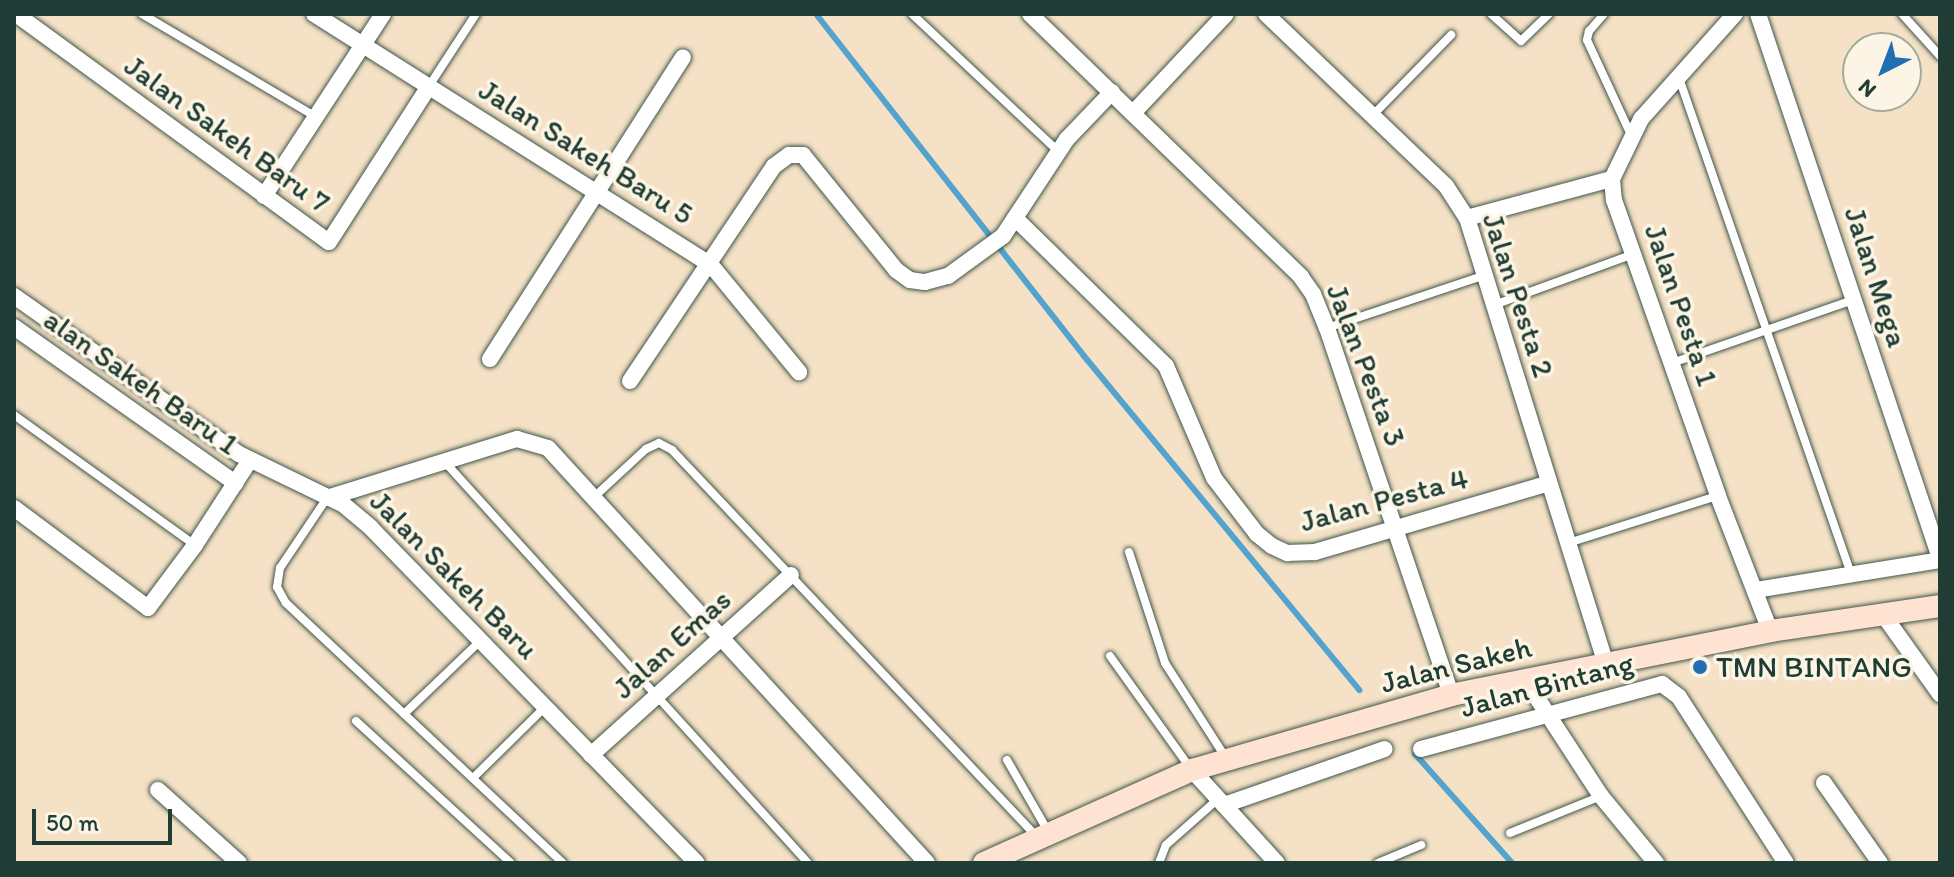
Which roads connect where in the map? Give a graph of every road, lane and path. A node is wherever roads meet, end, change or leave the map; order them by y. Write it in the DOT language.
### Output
graph roads {
  1 [pos="142,14"];
  2 [pos="314,14"];
  3 [pos="383,14"];
  4 [pos="476,14"];
  5 [pos="912,14"];
  6 [pos="1030,14"];
  7 [pos="1226,14"];
  8 [pos="1266,14"];
  9 [pos="1491,14"];
  10 [pos="1549,14"];
  11 [pos="1604,14"];
  12 [pos="1735,14"];
  13 [pos="1758,14"];
  14 [pos="1902,14"];
  15 [pos="20,16"];
  16 [pos="14,35"];
  17 [pos="1451,35"];
  18 [pos="364,45"];
  19 [pos="1940,56"];
  20 [pos="683,57"];
  21 [pos="1679,77"];
  22 [pos="429,86"];
  23 [pos="1112,92"];
  24 [pos="1134,112"];
  25 [pos="1373,115"];
  26 [pos="316,117"];
  27 [pos="1633,140"];
  28 [pos="1059,152"];
  29 [pos="1612,179"];
  30 [pos="597,192"];
  31 [pos="264,196"];
  32 [pos="1015,218"];
  33 [pos="1467,218"];
  34 [pos="1633,254"];
  35 [pos="711,265"];
  36 [pos="1485,275"];
  37 [pos="14,296"];
  38 [pos="1854,300"];
  39 [pos="1494,305"];
  40 [pos="14,327"];
  41 [pos="1327,328"];
  42 [pos="1764,329"];
  43 [pos="490,359"];
  44 [pos="1672,363"];
  45 [pos="799,372"];
  46 [pos="630,381"];
  47 [pos="14,415"];
  48 [pos="250,460"];
  49 [pos="443,460"];
  50 [pos="235,483"];
  51 [pos="1549,483"];
  52 [pos="1718,496"];
  53 [pos="327,498"];
  54 [pos="593,498"];
  55 [pos="14,508"];
  56 [pos="1395,527"];
  57 [pos="1568,543"];
  58 [pos="195,545"];
  59 [pos="1129,552"];
  60 [pos="1940,559"];
  61 [pos="1851,574"];
  62 [pos="791,575"];
  63 [pos="1755,590"];
  64 [pos="1940,606"];
  65 [pos="1882,613"];
  66 [pos="1770,631"];
  67 [pos="721,638"];
  68 [pos="480,641"];
  69 [pos="1110,656"];
  70 [pos="1605,661"];
  71 [pos="1524,678"];
  72 [pos="1940,694"];
  73 [pos="1451,695"];
  74 [pos="656,696"];
  75 [pos="545,707"];
  76 [pos="404,714"];
  77 [pos="1548,714"];
  78 [pos="356,721"];
  79 [pos="1385,749"];
  80 [pos="1421,749"];
  81 [pos="591,755"];
  82 [pos="1226,759"];
  83 [pos="1007,760"];
  84 [pos="1192,770"];
  85 [pos="473,778"];
  86 [pos="1824,783"];
  87 [pos="158,790"];
  88 [pos="1601,796"];
  89 [pos="1221,802"];
  90 [pos="1510,833"];
  91 [pos="1044,836"];
  92 [pos="1421,845"];
  93 [pos="1011,858"];
  94 [pos="239,863"];
  95 [pos="511,863"];
  96 [pos="563,863"];
  97 [pos="697,863"];
  98 [pos="808,863"];
  99 [pos="927,863"];
  100 [pos="984,863"];
  101 [pos="1159,863"];
  102 [pos="1277,863"];
  103 [pos="1378,863"];
  104 [pos="1656,863"];
  105 [pos="1786,863"];
  106 [pos="1880,863"];
  1 -- 26 [label="lane"];
  2 -- 18 [label="street, Jalan Sakeh Baru 5"];
  3 -- 18 [label="street"];
  4 -- 22 [label="lane"];
  5 -- 28 [label="lane"];
  6 -- 23 [label="street, Jalan Pesta 3"];
  7 -- 24 [label="street"];
  8 -- 25 [label="street, Jalan Pesta 2"];
  9 -- 10 [label="lane"];
  11 -- 27 [label="lane"];
  12 -- 21 [label="street"];
  13 -- 38 [label="street, Jalan Mega"];
  14 -- 19 [label="lane"];
  15 -- 16 [label="street"];
  15 -- 31 [label="street, Jalan Sakeh Baru 7"];
  17 -- 25 [label="lane"];
  18 -- 22 [label="street, Jalan Sakeh Baru 5"];
  18 -- 26 [label="street"];
  20 -- 30 [label="street"];
  21 -- 27 [label="street"];
  21 -- 42 [label="lane"];
  22 -- 30 [label="street, Jalan Sakeh Baru 5"];
  22 -- 31 [label="street, Jalan Sakeh Baru 7"];
  23 -- 24 [label="street, Jalan Pesta 3"];
  23 -- 28 [label="street"];
  24 -- 41 [label="street, Jalan Pesta 3"];
  25 -- 33 [label="street, Jalan Pesta 2"];
  26 -- 31 [label="street"];
  27 -- 29 [label="street"];
  28 -- 32 [label="street"];
  29 -- 33 [label="street"];
  29 -- 34 [label="street, Jalan Pesta 1"];
  30 -- 35 [label="street, Jalan Sakeh Baru 5"];
  30 -- 43 [label="street"];
  32 -- 35 [label="street"];
  32 -- 56 [label="street, Jalan Pesta 4"];
  33 -- 36 [label="street, Jalan Pesta 2"];
  34 -- 39 [label="lane"];
  34 -- 44 [label="street, Jalan Pesta 1"];
  35 -- 45 [label="street, Jalan Sakeh Baru 5"];
  35 -- 46 [label="street"];
  36 -- 39 [label="street, Jalan Pesta 2"];
  36 -- 41 [label="lane"];
  37 -- 48 [label="street, Jalan Sakeh Baru"];
  38 -- 42 [label="lane"];
  38 -- 60 [label="street, Jalan Mega"];
  39 -- 51 [label="street, Jalan Pesta 2"];
  40 -- 50 [label="street, alan Sakeh Baru 1"];
  41 -- 56 [label="street, Jalan Pesta 3"];
  42 -- 44 [label="lane"];
  42 -- 61 [label="lane"];
  44 -- 52 [label="street, Jalan Pesta 1"];
  47 -- 58 [label="lane"];
  48 -- 50 [label="street"];
  48 -- 53 [label="street, Jalan Sakeh Baru"];
  49 -- 53 [label="street"];
  49 -- 54 [label="street"];
  49 -- 74 [label="lane"];
  50 -- 58 [label="street"];
  51 -- 56 [label="street, Jalan Pesta 4"];
  51 -- 57 [label="street, Jalan Pesta 2"];
  52 -- 57 [label="lane"];
  52 -- 63 [label="street, Jalan Pesta 1"];
  53 -- 68 [label="street, Jalan Sakeh Baru"];
  53 -- 76 [label="lane"];
  54 -- 62 [label="lane"];
  54 -- 67 [label="street"];
  55 -- 58 [label="street"];
  56 -- 73 [label="street, Jalan Pesta 3"];
  57 -- 70 [label="street, Jalan Pesta 2"];
  59 -- 82 [label="lane"];
  60 -- 61 [label="street"];
  61 -- 63 [label="street"];
  62 -- 67 [label="street, Jalan Emas"];
  62 -- 91 [label="lane"];
  63 -- 66 [label="street, Jalan Pesta 1"];
  64 -- 65 [label="street, Jalan Sakeh"];
  65 -- 66 [label="street, Jalan Sakeh"];
  65 -- 72 [label="street"];
  66 -- 70 [label="street, Jalan Sakeh"];
  67 -- 74 [label="street, Jalan Emas"];
  67 -- 99 [label="street"];
  68 -- 75 [label="street, Jalan Sakeh Baru"];
  68 -- 76 [label="lane"];
  69 -- 84 [label="lane"];
  70 -- 71 [label="street, Jalan Sakeh"];
  71 -- 73 [label="street, Jalan Sakeh"];
  71 -- 77 [label="street"];
  73 -- 82 [label="street, Jalan Sakeh"];
  74 -- 81 [label="street, Jalan Emas"];
  74 -- 98 [label="lane"];
  75 -- 81 [label="street, Jalan Sakeh Baru"];
  75 -- 85 [label="lane"];
  76 -- 85 [label="lane"];
  77 -- 80 [label="street, Jalan Bintang"];
  77 -- 88 [label="street"];
  77 -- 105 [label="street, Jalan Bintang"];
  78 -- 95 [label="lane"];
  79 -- 89 [label="street"];
  81 -- 97 [label="street, Jalan Sakeh Baru"];
  82 -- 84 [label="street, Jalan Sakeh"];
  83 -- 91 [label="lane"];
  84 -- 89 [label="street"];
  84 -- 91 [label="street, Jalan Sakeh"];
  85 -- 96 [label="lane"];
  86 -- 106 [label="street"];
  87 -- 94 [label="street"];
  88 -- 90 [label="lane"];
  88 -- 104 [label="street"];
  89 -- 101 [label="lane"];
  89 -- 102 [label="street"];
  91 -- 93 [label="street, Jalan Sakeh"];
  92 -- 103 [label="lane"];
  93 -- 100 [label="street, Jalan Sakeh"];
}
